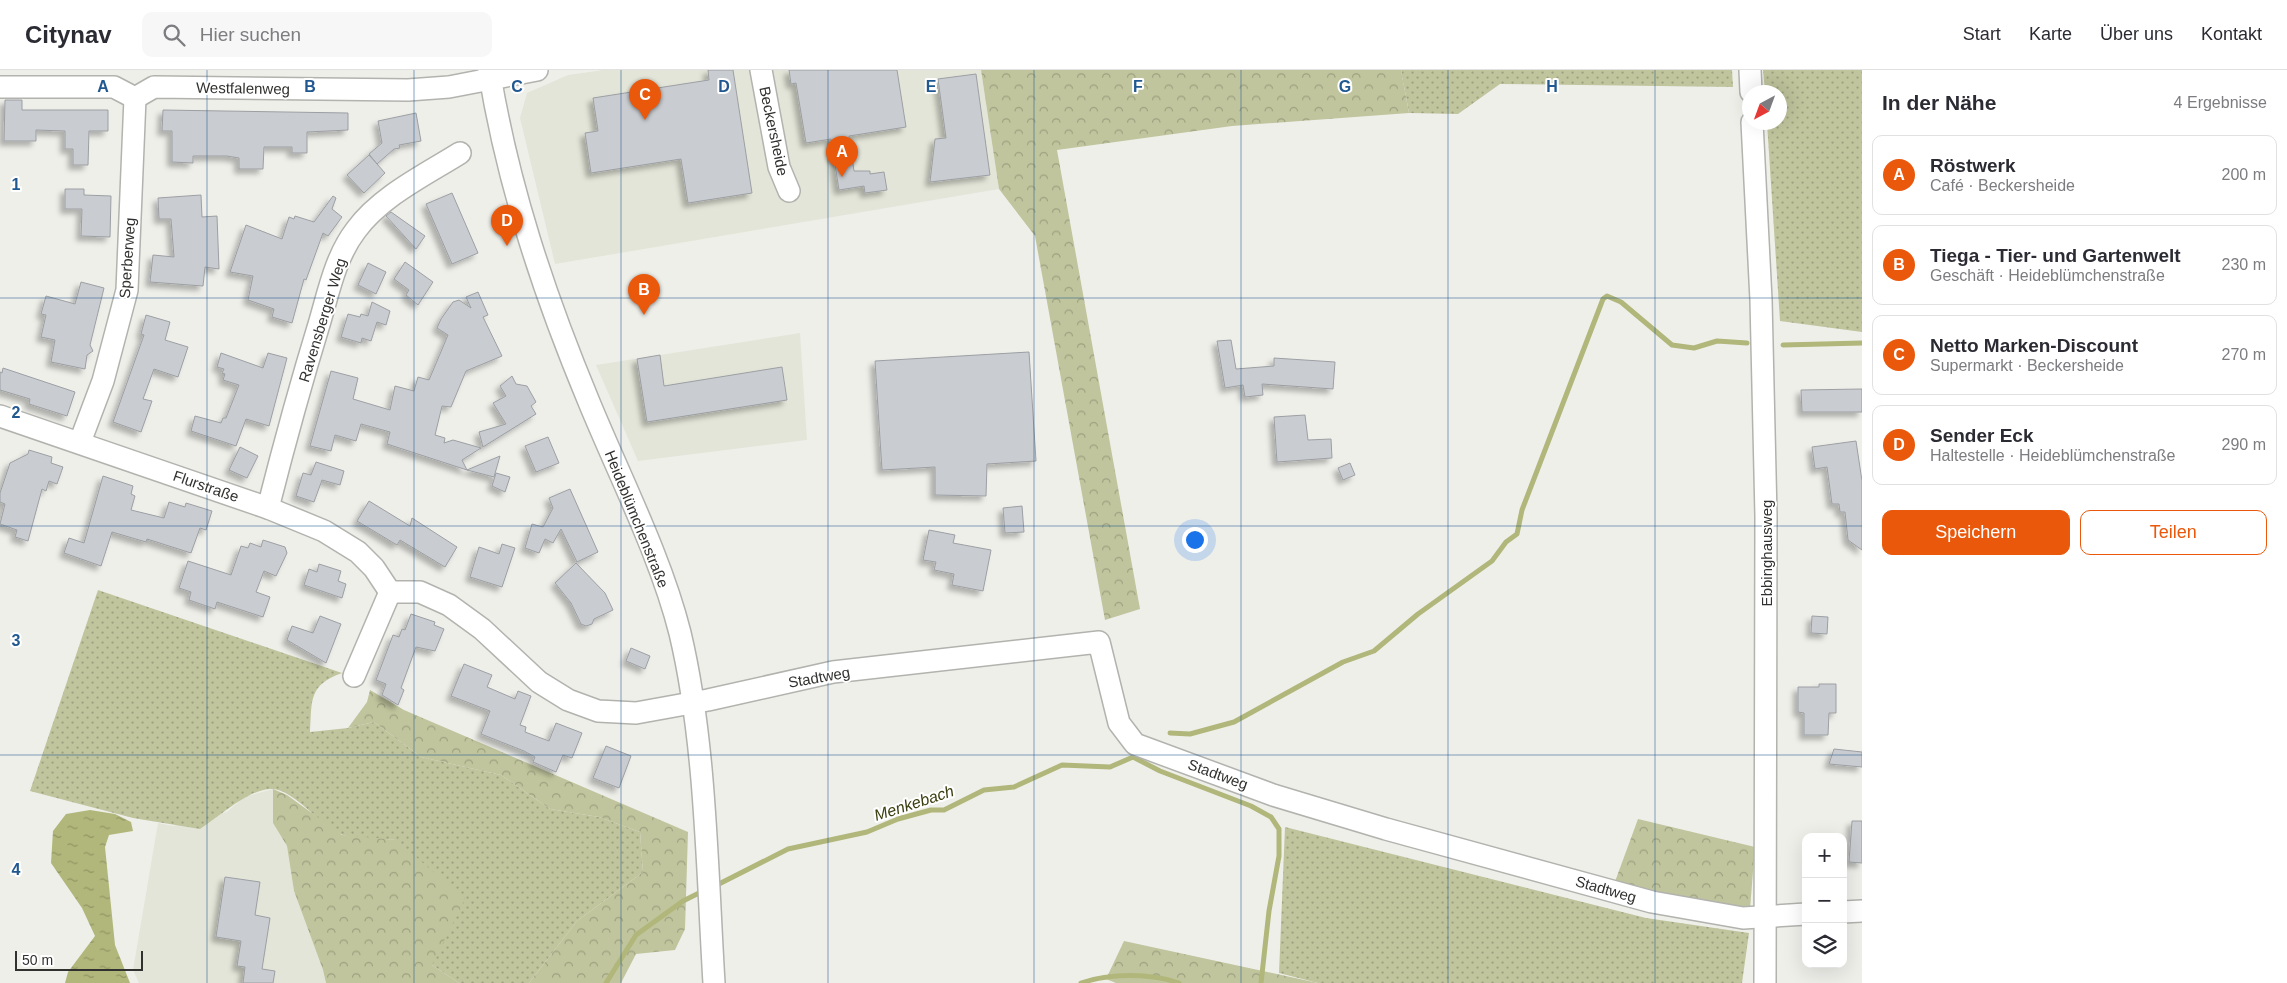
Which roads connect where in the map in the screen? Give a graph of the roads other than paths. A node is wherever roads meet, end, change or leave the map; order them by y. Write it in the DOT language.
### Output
graph roads {
  1 [pos="537,70"];
  2 [pos="761,70"];
  3 [pos="1750,70"];
  4 [pos="490,74"];
  5 [pos="1751,85"];
  6 [pos="0,87"];
  7 [pos="135,98"];
  8 [pos="1752,130"];
  9 [pos="460,153"];
  10 [pos="789,190"];
  11 [pos="0,416"];
  12 [pos="80,442"];
  13 [pos="268,508"];
  14 [pos="390,592"];
  15 [pos="354,676"];
  16 [pos="693,702"];
  17 [pos="1847,912"];
  18 [pos="1862,912"];
  19 [pos="1802,914"];
  20 [pos="1766,915"];
  21 [pos="714,983"];
  22 [pos="1765,983"];
  1 -- 4 [label="street"];
  2 -- 10 [label="street, Beckersheide"];
  3 -- 5 [label="street"];
  4 -- 7 [label="street, Westfalenweg"];
  4 -- 16 [label="street, Heideblümchenstraße"];
  6 -- 7 [label="street"];
  7 -- 12 [label="street, Sperberweg"];
  8 -- 20 [label="street, Ebbinghausweg"];
  9 -- 13 [label="street, Ravensberger Weg"];
  11 -- 12 [label="street, Flurstraße"];
  12 -- 13 [label="street, Flurstraße"];
  13 -- 14 [label="street, Flurstraße"];
  14 -- 15 [label="street"];
  14 -- 16 [label="street"];
  16 -- 20 [label="street, Stadtweg"];
  16 -- 21 [label="street, Heideblümchenstraße"];
  17 -- 18 [label="street"];
  19 -- 20 [label="street, Stadtweg"];
  20 -- 22 [label="street, Ebbinghausweg"];
}
